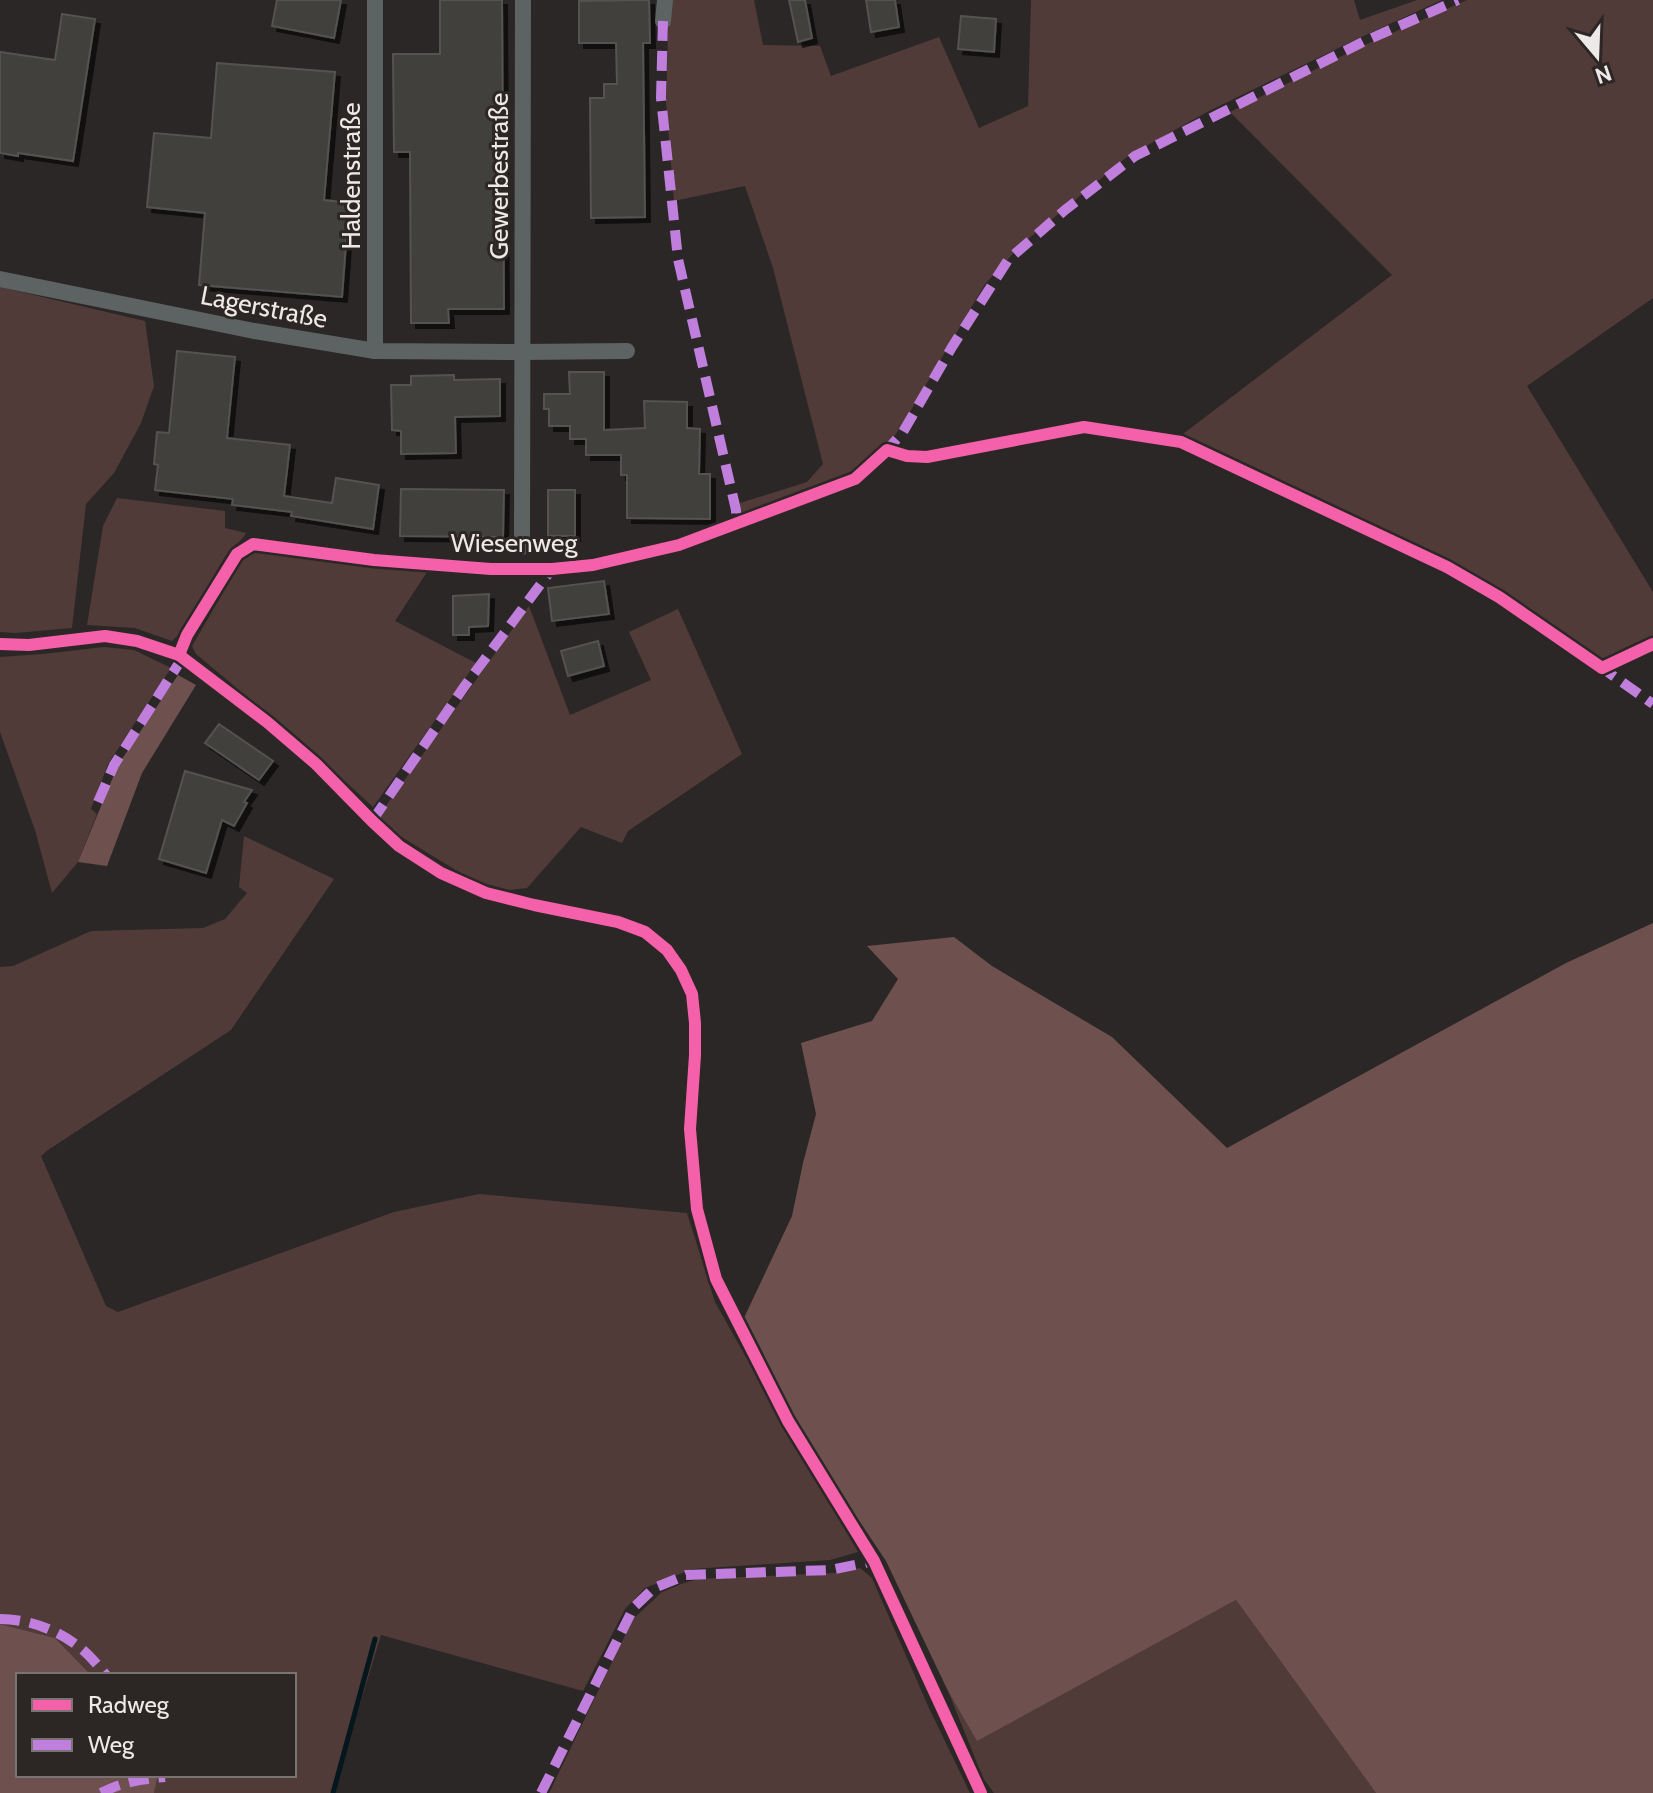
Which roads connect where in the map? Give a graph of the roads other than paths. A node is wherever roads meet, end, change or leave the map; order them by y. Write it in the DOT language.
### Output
graph roads {
  1 [pos="375,0"];
  2 [pos="523,0"];
  3 [pos="665,0"];
  4 [pos="663,21"];
  5 [pos="0,279"];
  6 [pos="375,351"];
  7 [pos="627,351"];
  8 [pos="522,352"];
  9 [pos="887,450"];
  10 [pos="522,547"];
  11 [pos="0,644"];
  12 [pos="179,655"];
  13 [pos="981,1793"];
  1 -- 6 [label="street, Haldenstraße"];
  2 -- 8 [label="street, Gewerbestraße"];
  3 -- 4 [label="street"];
  5 -- 6 [label="street, Lagerstraße"];
  6 -- 8 [label="street, Lagerstraße"];
  7 -- 8 [label="street, Lagerstraße"];
  8 -- 10 [label="street"];
  9 -- 12 [label="street, Wiesenweg"];
  11 -- 12 [label="street"];
  12 -- 13 [label="street"];
}
